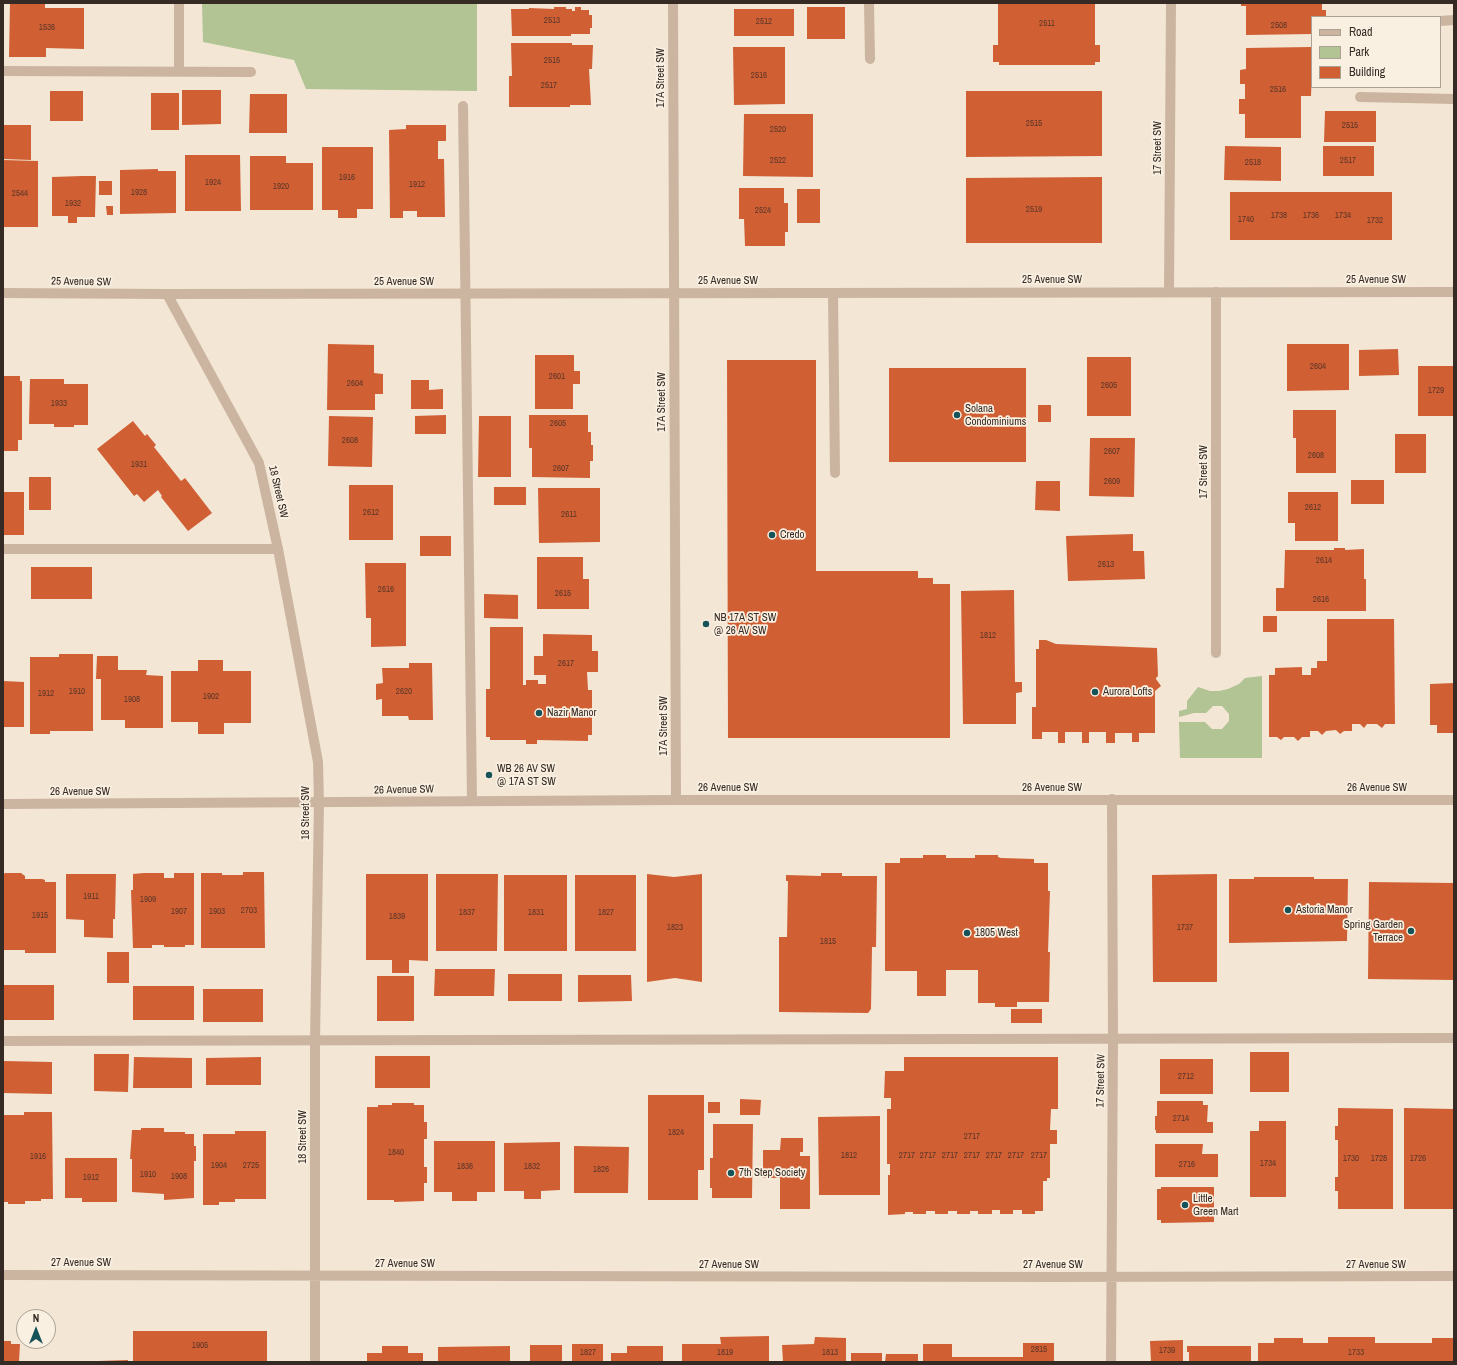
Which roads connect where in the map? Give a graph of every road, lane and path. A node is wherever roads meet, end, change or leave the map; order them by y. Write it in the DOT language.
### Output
graph roads {
  1 [pos="179,3"];
  2 [pos="673,3"];
  3 [pos="869,3"];
  4 [pos="1170,3"];
  5 [pos="1454,20"];
  6 [pos="1441,21"];
  7 [pos="870,59"];
  8 [pos="3,71"];
  9 [pos="179,71"];
  10 [pos="251,72"];
  11 [pos="1360,97"];
  12 [pos="1454,99"];
  13 [pos="464,106"];
  14 [pos="1169,292"];
  15 [pos="1216,292"];
  16 [pos="1454,292"];
  17 [pos="3,293"];
  18 [pos="674,293"];
  19 [pos="834,293"];
  20 [pos="167,294"];
  21 [pos="465,294"];
  22 [pos="835,473"];
  23 [pos="3,549"];
  24 [pos="278,549"];
  25 [pos="1216,653"];
  26 [pos="1112,799"];
  27 [pos="676,800"];
  28 [pos="1454,800"];
  29 [pos="472,801"];
  30 [pos="319,803"];
  31 [pos="3,804"];
  32 [pos="1113,1038"];
  33 [pos="1454,1038"];
  34 [pos="315,1040"];
  35 [pos="3,1041"];
  36 [pos="3,1275"];
  37 [pos="315,1276"];
  38 [pos="1454,1276"];
  39 [pos="1111,1277"];
  40 [pos="315,1362"];
  41 [pos="1111,1362"];
  1 -- 9 [label="street"];
  2 -- 18 [label="street, 17A Street SW"];
  3 -- 7 [label="street"];
  4 -- 14 [label="street, 17 Street SW"];
  5 -- 6 [label="street"];
  8 -- 9 [label="street"];
  9 -- 10 [label="street"];
  11 -- 12 [label="street"];
  13 -- 21 [label="street"];
  14 -- 15 [label="street, 25 Avenue SW"];
  14 -- 19 [label="street, 25 Avenue SW"];
  15 -- 16 [label="street, 25 Avenue SW"];
  15 -- 25 [label="street, 17 Street SW"];
  17 -- 20 [label="street, 25 Avenue SW"];
  18 -- 19 [label="street, 25 Avenue SW"];
  18 -- 21 [label="street, 25 Avenue SW"];
  18 -- 27 [label="street, 17A Street SW"];
  19 -- 22 [label="street"];
  20 -- 21 [label="street, 25 Avenue SW"];
  20 -- 24 [label="street, 18 Street SW"];
  21 -- 29 [label="street"];
  23 -- 24 [label="street"];
  24 -- 30 [label="street, 18 Street SW"];
  26 -- 27 [label="street, 26 Avenue SW"];
  26 -- 28 [label="street, 26 Avenue SW"];
  26 -- 32 [label="street, 17 Street SW"];
  27 -- 29 [label="street, 26 Avenue SW"];
  29 -- 30 [label="street, 26 Avenue SW"];
  30 -- 31 [label="street, 26 Avenue SW"];
  30 -- 34 [label="street, 18 Street SW"];
  32 -- 33 [label="street"];
  32 -- 34 [label="street"];
  32 -- 39 [label="street, 17 Street SW"];
  34 -- 35 [label="street"];
  34 -- 37 [label="street, 18 Street SW"];
  36 -- 37 [label="street, 27 Avenue SW"];
  37 -- 39 [label="street, 27 Avenue SW"];
  37 -- 40 [label="street, 18 Street SW"];
  38 -- 39 [label="street, 27 Avenue SW"];
  39 -- 41 [label="street, 17 Street SW"];
}
